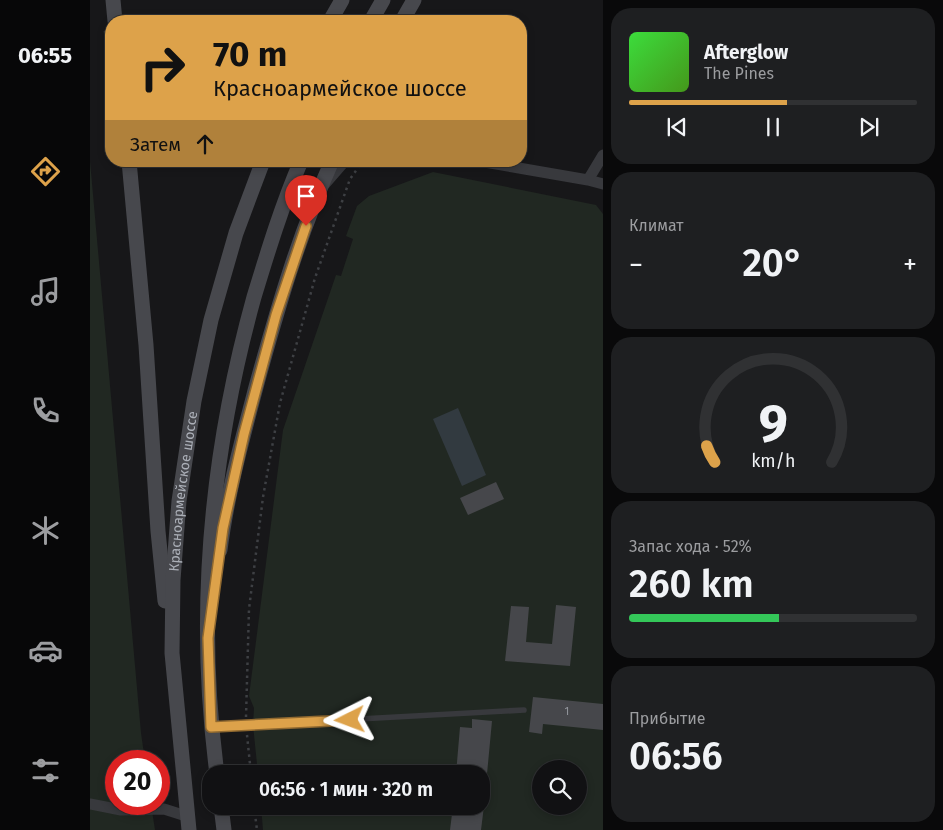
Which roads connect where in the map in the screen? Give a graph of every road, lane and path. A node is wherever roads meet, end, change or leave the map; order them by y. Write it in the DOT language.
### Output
graph roads {
  1 [pos="113,0"];
  2 [pos="342,0"];
  3 [pos="383,0"];
  4 [pos="414,0"];
  5 [pos="111,15"];
  6 [pos="333,15"];
  7 [pos="374,15"];
  8 [pos="405,15"];
  9 [pos="603,155"];
  10 [pos="129,167"];
  11 [pos="261,167"];
  12 [pos="300,167"];
  13 [pos="329,167"];
  14 [pos="340,167"];
  15 [pos="359,167"];
  16 [pos="513,167"];
  17 [pos="588,180"];
  18 [pos="603,184"];
  19 [pos="318,193"];
  20 [pos="208,638"];
  21 [pos="172,653"];
  22 [pos="524,710"];
  23 [pos="246,725"];
  24 [pos="211,727"];
  25 [pos="216,765"];
  26 [pos="250,765"];
  27 [pos="90,804"];
  28 [pos="222,815"];
  29 [pos="255,815"];
  30 [pos="188,823"];
  31 [pos="224,830"];
  32 [pos="257,830"];
  1 -- 5 [label="main road"];
  2 -- 6 [label="main road"];
  3 -- 7 [label="main road"];
  4 -- 8 [label="main road"];
  9 -- 17 [label="street"];
  10 -- 21 [label="main road"];
  11 -- 21 [label="main road, Красноармейское шоссе"];
  12 -- 20 [label="main road"];
  13 -- 19 [label="main road"];
  14 -- 19 [label="street"];
  15 -- 23 [label="path"];
  16 -- 17 [label="street"];
  17 -- 18 [label="street"];
  19 -- 20 [label="main road"];
  20 -- 24 [label="main road"];
  21 -- 30 [label="main road, Красноармейское шоссе"];
  22 -- 23 [label="lane"];
  23 -- 24 [label="lane"];
  23 -- 26 [label="path"];
  24 -- 25 [label="main road"];
  27 -- 30 [label="street"];
  28 -- 31 [label="main road"];
  29 -- 32 [label="path"];
}
